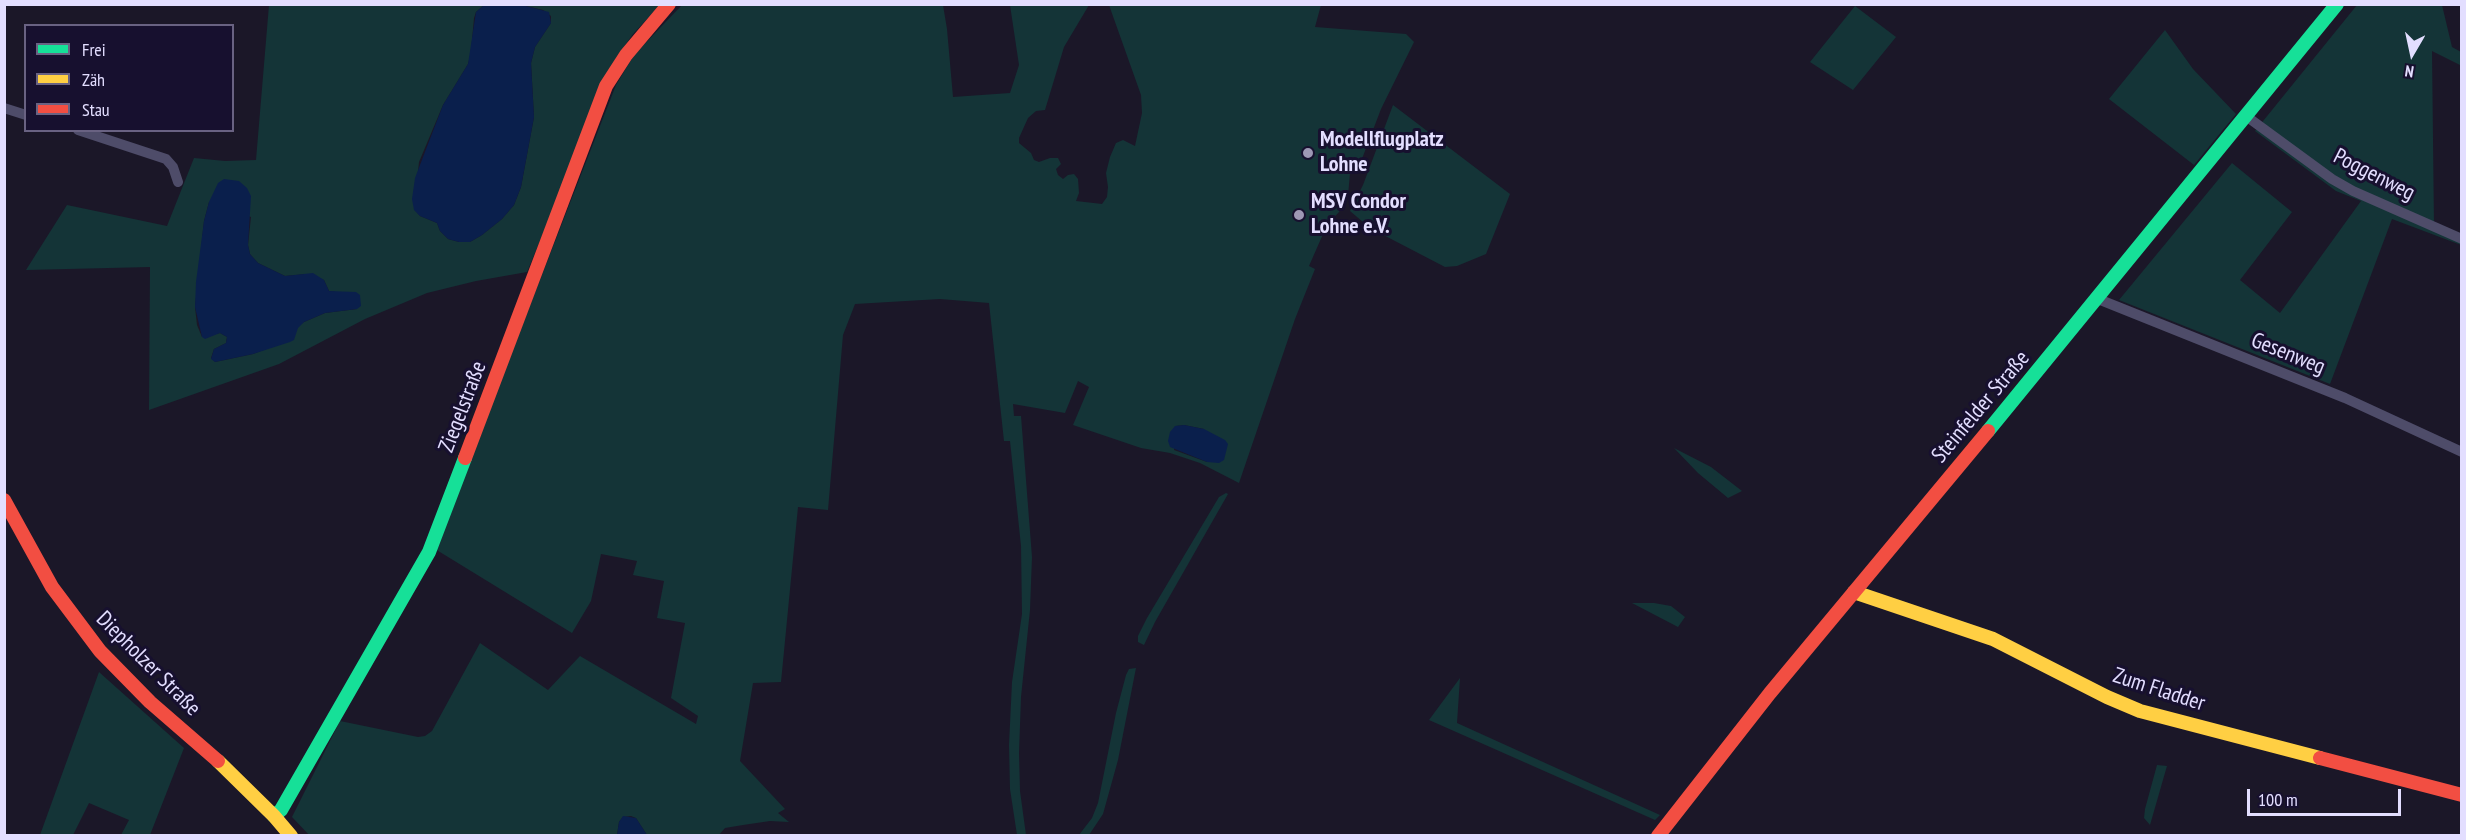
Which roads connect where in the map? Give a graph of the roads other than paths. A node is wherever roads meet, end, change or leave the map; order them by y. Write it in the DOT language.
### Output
graph roads {
  1 [pos="669,4"];
  2 [pos="2337,4"];
  3 [pos="4,108"];
  4 [pos="24,114"];
  5 [pos="2246,116"];
  6 [pos="84,132"];
  7 [pos="178,182"];
  8 [pos="2462,239"];
  9 [pos="2098,299"];
  10 [pos="2462,453"];
  11 [pos="4,500"];
  12 [pos="1854,592"];
  13 [pos="2462,795"];
  14 [pos="274,816"];
  15 [pos="291,836"];
  16 [pos="1658,836"];
  1 -- 14 [label="street, Ziegelstraße"];
  2 -- 5 [label="street, Steinfelder Straße"];
  3 -- 4 [label="street"];
  5 -- 8 [label="street, Poggenweg"];
  5 -- 9 [label="street, Steinfelder Straße"];
  6 -- 7 [label="street"];
  9 -- 10 [label="street, Gesenweg"];
  9 -- 12 [label="street, Steinfelder Straße"];
  11 -- 14 [label="street, Diepholzer Straße"];
  12 -- 13 [label="street, Zum Fladder"];
  12 -- 16 [label="street, Steinfelder Straße"];
  14 -- 15 [label="street, Diepholzer Straße"];
}
